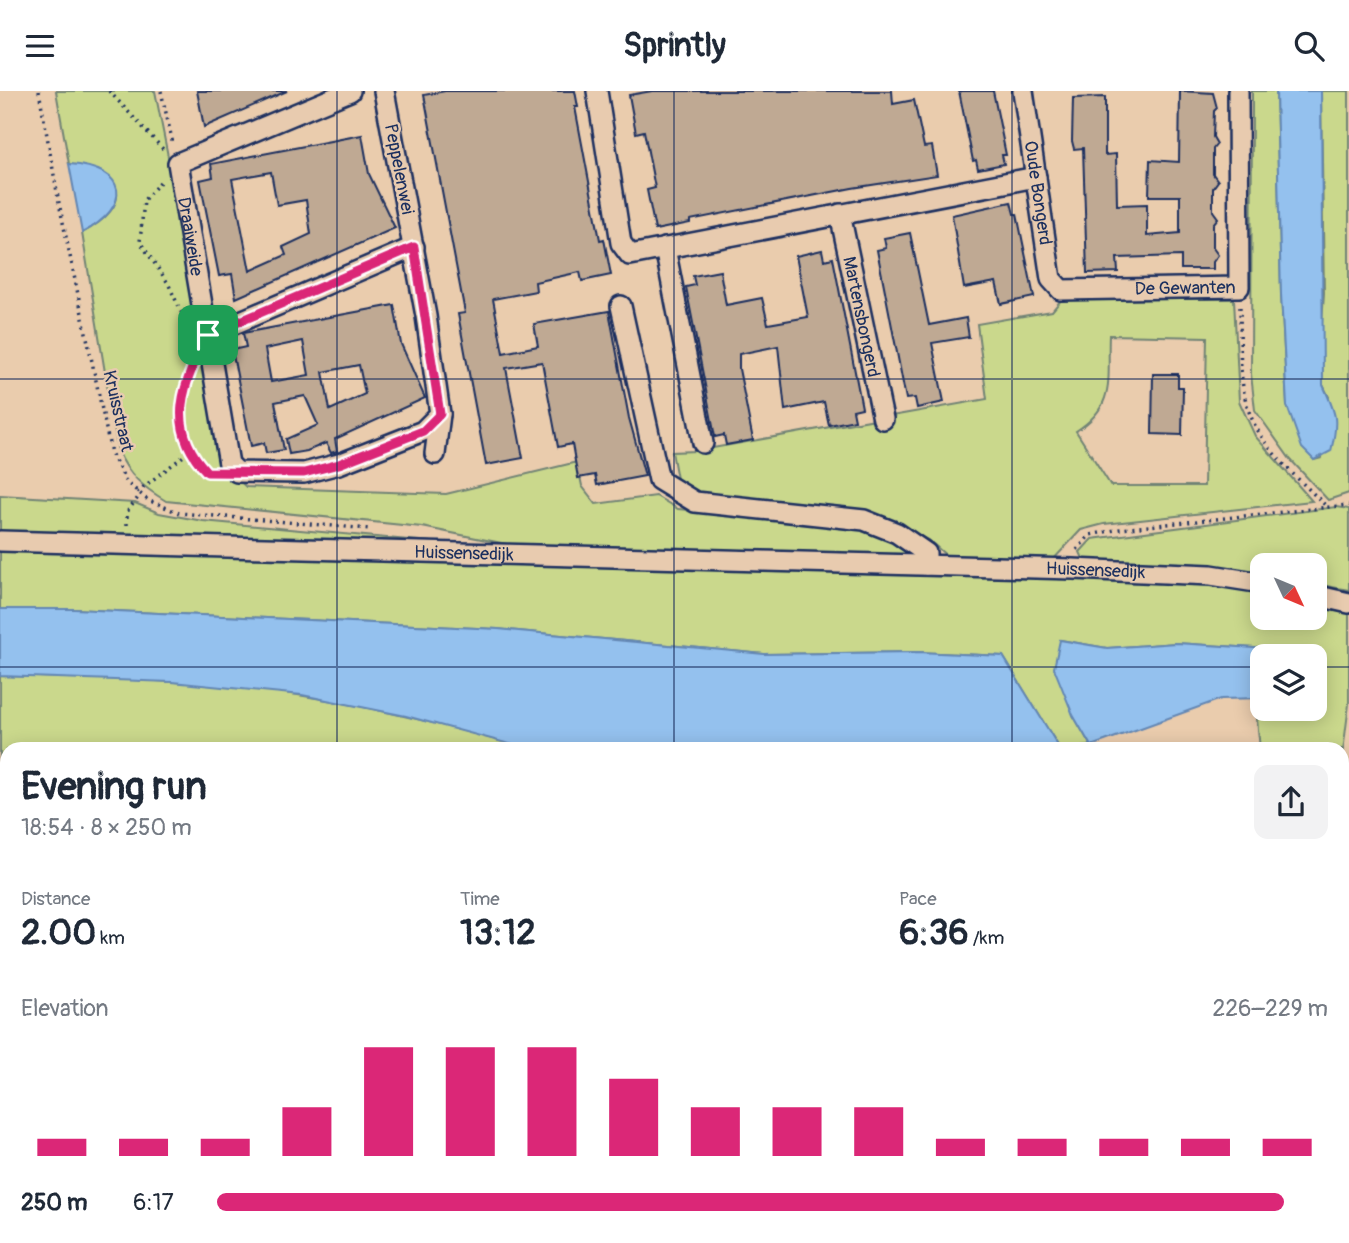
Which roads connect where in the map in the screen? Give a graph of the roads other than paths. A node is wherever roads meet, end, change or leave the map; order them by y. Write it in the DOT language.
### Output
graph roads {
  1 [pos="349,91"];
  2 [pos="384,91"];
  3 [pos="597,91"];
  4 [pos="1023,91"];
  5 [pos="1238,91"];
  6 [pos="1036,177"];
  7 [pos="840,214"];
  8 [pos="414,247"];
  9 [pos="665,248"];
  10 [pos="1061,290"];
  11 [pos="621,306"];
  12 [pos="208,335"];
  13 [pos="440,414"];
  14 [pos="883,419"];
  15 [pos="703,443"];
  16 [pos="435,454"];
  17 [pos="0,541"];
  18 [pos="926,565"];
  19 [pos="1250,581"];
  1 -- 12 [label="street, Draaiweide"];
  2 -- 8 [label="street, Peppelenwei"];
  3 -- 9 [label="street"];
  4 -- 6 [label="street, Oude Bongerd"];
  5 -- 10 [label="street, De Gewanten"];
  6 -- 7 [label="street"];
  6 -- 10 [label="street, Oude Bongerd"];
  7 -- 9 [label="street"];
  7 -- 14 [label="street, Martensbongerd"];
  8 -- 12 [label="street"];
  8 -- 13 [label="street, Peppelenwei"];
  9 -- 15 [label="street"];
  11 -- 18 [label="street"];
  12 -- 13 [label="street, Draaiweide"];
  13 -- 16 [label="street, Peppelenwei"];
  17 -- 18 [label="street, Huissensedijk"];
  18 -- 19 [label="street, Huissensedijk"];
}
